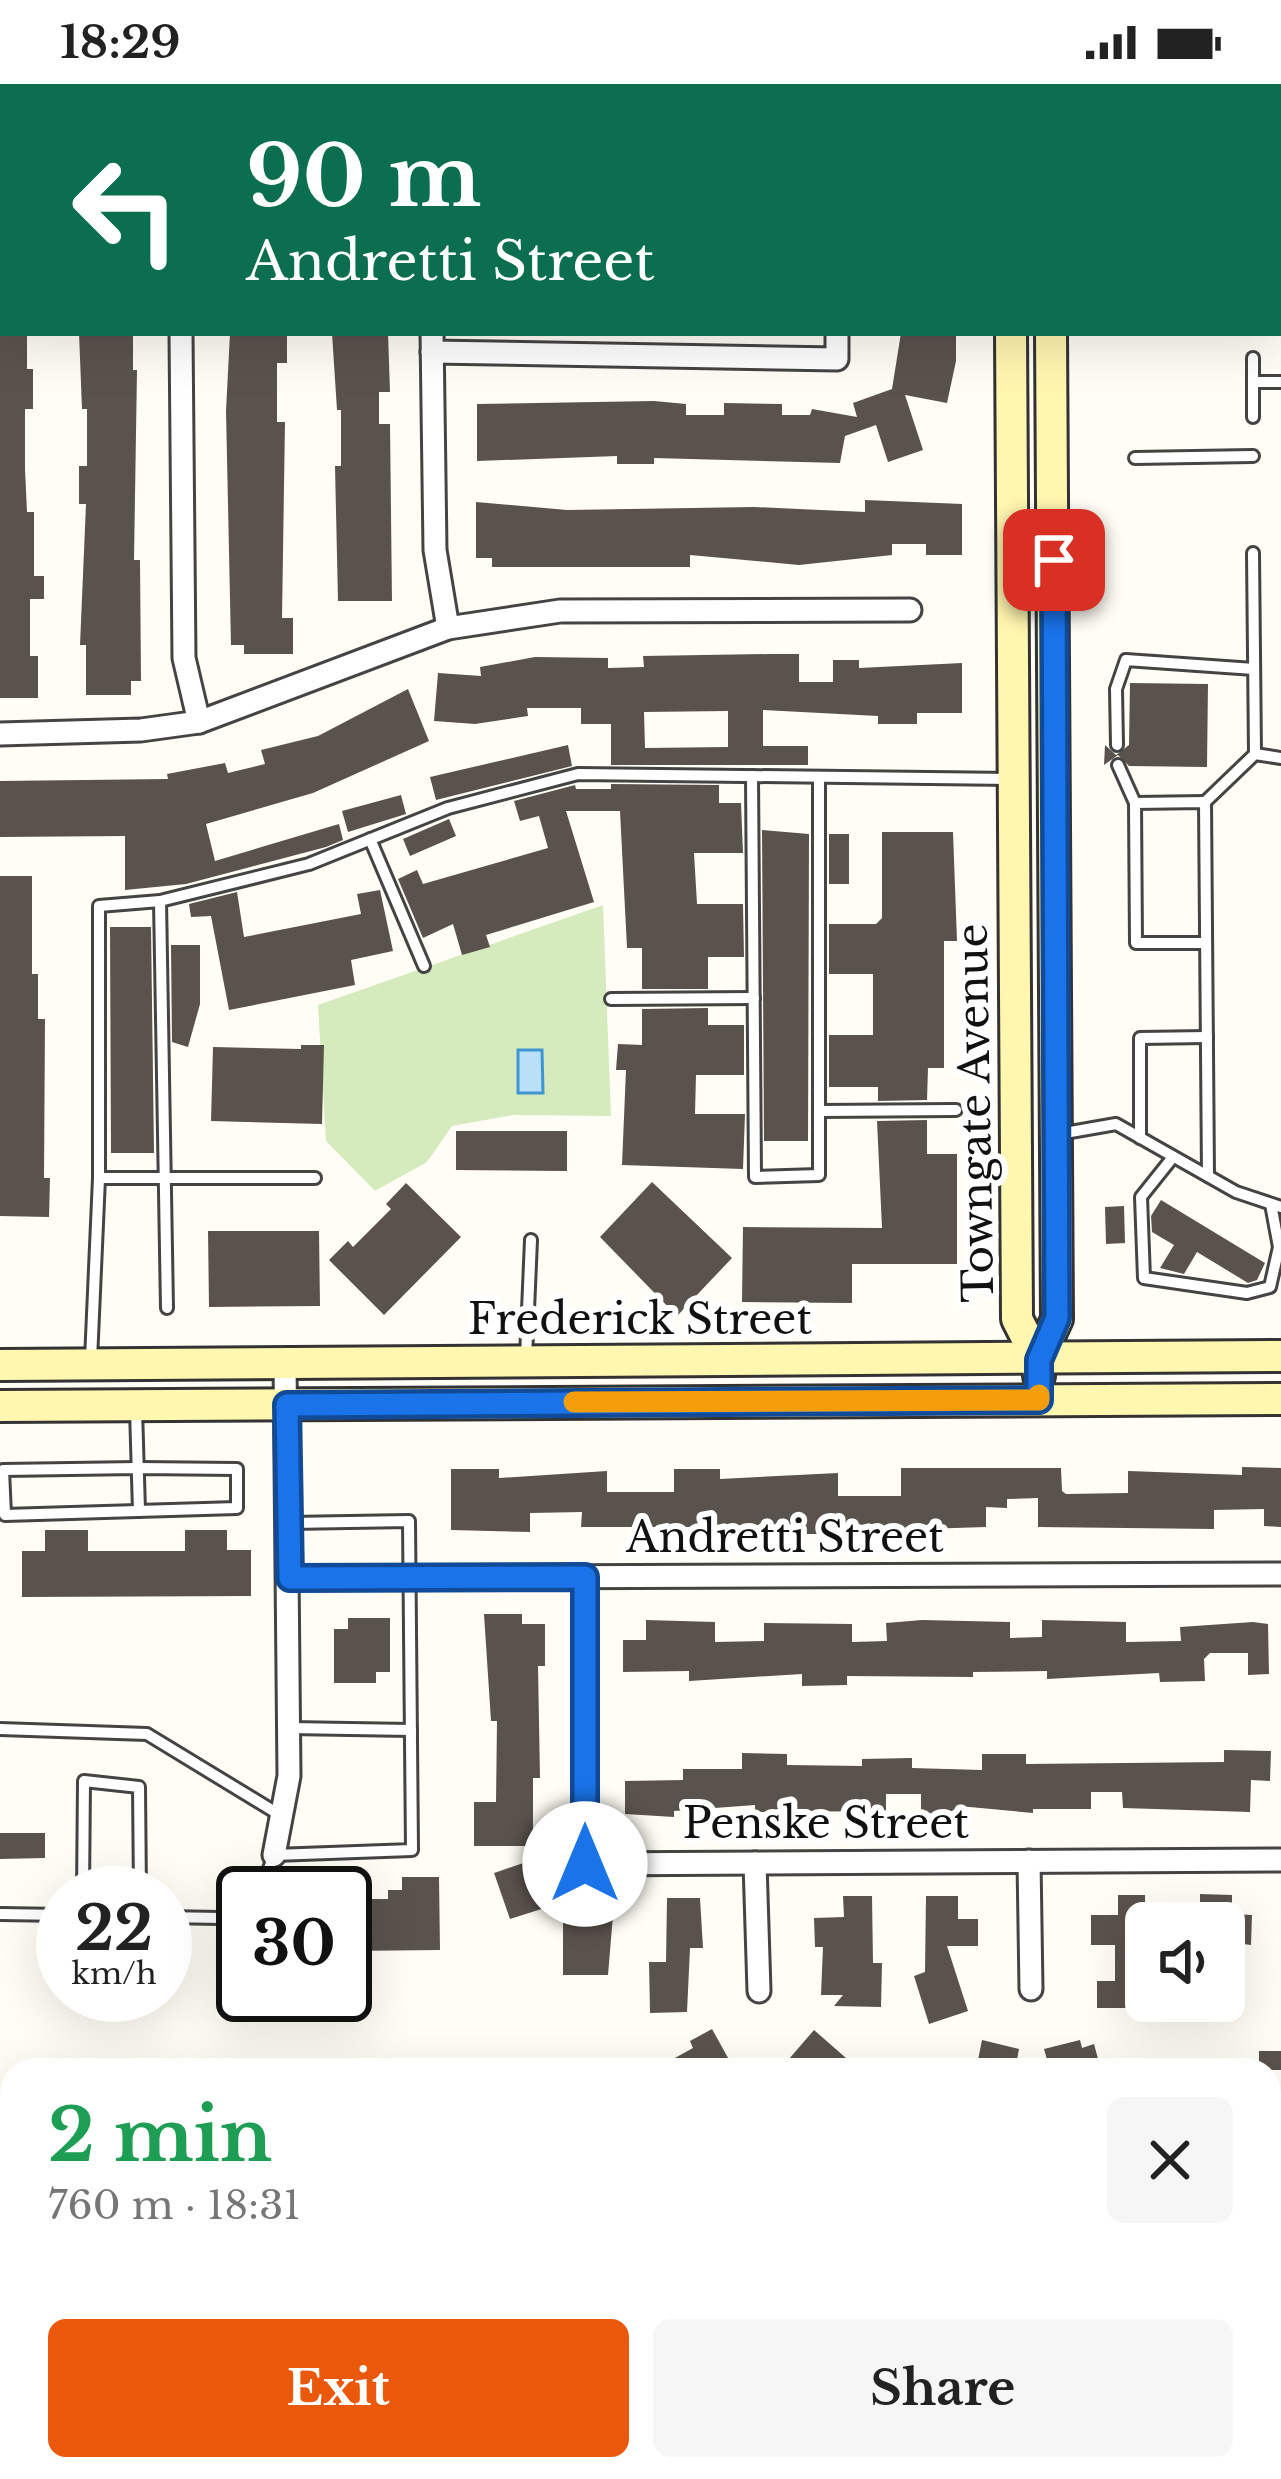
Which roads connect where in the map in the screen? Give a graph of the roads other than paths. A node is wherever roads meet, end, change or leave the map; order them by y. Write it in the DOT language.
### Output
graph roads {
  1 [pos="181,336"];
  2 [pos="837,336"];
  3 [pos="1011,336"];
  4 [pos="1051,336"];
  5 [pos="432,343"];
  6 [pos="1253,358"];
  7 [pos="1253,382"];
  8 [pos="1281,382"];
  9 [pos="1253,417"];
  10 [pos="1253,456"];
  11 [pos="1135,458"];
  12 [pos="1253,553"];
  13 [pos="1054,605"];
  14 [pos="1014,606"];
  15 [pos="910,610"];
  16 [pos="448,628"];
  17 [pos="1254,669"];
  18 [pos="199,722"];
  19 [pos="0,734"];
  20 [pos="1117,745"];
  21 [pos="1256,754"];
  22 [pos="1281,758"];
  23 [pos="1118,765"];
  24 [pos="752,776"];
  25 [pos="819,777"];
  26 [pos="1014,778"];
  27 [pos="1204,802"];
  28 [pos="1135,803"];
  29 [pos="370,839"];
  30 [pos="160,901"];
  31 [pos="1206,943"];
  32 [pos="424,966"];
  33 [pos="1054,967"];
  34 [pos="754,998"];
  35 [pos="611,999"];
  36 [pos="1207,1037"];
  37 [pos="956,1110"];
  38 [pos="819,1111"];
  39 [pos="1057,1135"];
  40 [pos="1140,1138"];
  41 [pos="1173,1157"];
  42 [pos="165,1176"];
  43 [pos="1208,1177"];
  44 [pos="99,1178"];
  45 [pos="315,1178"];
  46 [pos="1276,1205"];
  47 [pos="531,1240"];
  48 [pos="167,1308"];
  49 [pos="1281,1356"];
  50 [pos="92,1360"];
  51 [pos="525,1360"];
  52 [pos="1039,1360"];
  53 [pos="285,1362"];
  54 [pos="0,1364"];
  55 [pos="0,1390"];
  56 [pos="1039,1400"];
  57 [pos="1281,1400"];
  58 [pos="394,1403"];
  59 [pos="287,1405"];
  60 [pos="0,1406"];
  61 [pos="135,1406"];
  62 [pos="138,1468"];
  63 [pos="139,1511"];
  64 [pos="2,1520"];
  65 [pos="290,1523"];
  66 [pos="1281,1574"];
  67 [pos="585,1577"];
  68 [pos="290,1578"];
  69 [pos="410,1578"];
  70 [pos="290,1728"];
  71 [pos="0,1729"];
  72 [pos="411,1730"];
  73 [pos="282,1816"];
  74 [pos="274,1855"];
  75 [pos="1281,1860"];
  76 [pos="1029,1861"];
  77 [pos="755,1863"];
  78 [pos="83,1866"];
  79 [pos="140,1866"];
  80 [pos="270,1866"];
  81 [pos="0,1914"];
  82 [pos="36,1915"];
  83 [pos="1030,1989"];
  84 [pos="758,1991"];
  1 -- 18 [label="street"];
  2 -- 5 [label="street"];
  3 -- 14 [label="main road, Towngate Avenue"];
  4 -- 13 [label="main road, Towngate Avenue"];
  5 -- 16 [label="street"];
  6 -- 7 [label="lane"];
  7 -- 8 [label="lane"];
  7 -- 9 [label="lane"];
  10 -- 11 [label="lane"];
  12 -- 17 [label="lane"];
  13 -- 14 [label="main road"];
  13 -- 33 [label="main road, Towngate Avenue"];
  14 -- 26 [label="main road, Towngate Avenue"];
  15 -- 16 [label="street"];
  16 -- 18 [label="street"];
  17 -- 20 [label="lane"];
  17 -- 21 [label="lane"];
  18 -- 19 [label="street"];
  21 -- 22 [label="lane"];
  21 -- 27 [label="lane"];
  23 -- 28 [label="lane"];
  24 -- 25 [label="lane"];
  24 -- 29 [label="lane"];
  24 -- 34 [label="lane"];
  25 -- 26 [label="lane"];
  25 -- 38 [label="lane"];
  26 -- 33 [label="main road"];
  26 -- 52 [label="main road, Towngate Avenue"];
  27 -- 28 [label="lane"];
  27 -- 31 [label="lane"];
  28 -- 31 [label="lane"];
  29 -- 30 [label="lane"];
  29 -- 32 [label="lane"];
  30 -- 42 [label="lane"];
  30 -- 44 [label="lane"];
  31 -- 36 [label="lane"];
  33 -- 39 [label="main road, Towngate Avenue"];
  34 -- 35 [label="lane"];
  34 -- 38 [label="lane"];
  36 -- 40 [label="lane"];
  36 -- 43 [label="lane"];
  37 -- 38 [label="lane"];
  39 -- 40 [label="lane"];
  39 -- 52 [label="main road, Towngate Avenue"];
  40 -- 41 [label="lane"];
  41 -- 43 [label="lane"];
  41 -- 46 [label="lane"];
  42 -- 44 [label="lane"];
  42 -- 45 [label="lane"];
  42 -- 48 [label="lane"];
  43 -- 46 [label="lane"];
  44 -- 50 [label="lane"];
  47 -- 51 [label="lane"];
  49 -- 52 [label="main road, Frederick Street"];
  50 -- 53 [label="main road, Frederick Street"];
  50 -- 54 [label="main road, Frederick Street"];
  50 -- 55 [label="main road"];
  51 -- 52 [label="main road, Frederick Street"];
  51 -- 53 [label="main road, Frederick Street"];
  51 -- 58 [label="main road"];
  52 -- 56 [label="main road"];
  53 -- 59 [label="street"];
  56 -- 57 [label="main road, Frederick Street"];
  56 -- 58 [label="main road, Frederick Street"];
  58 -- 59 [label="main road, Frederick Street"];
  59 -- 61 [label="main road, Frederick Street"];
  59 -- 65 [label="street"];
  60 -- 61 [label="main road, Frederick Street"];
  61 -- 62 [label="lane"];
  62 -- 63 [label="lane"];
  62 -- 63 [label="lane"];
  62 -- 64 [label="lane"];
  63 -- 64 [label="lane"];
  65 -- 68 [label="street"];
  65 -- 69 [label="lane"];
  66 -- 67 [label="street, Andretti Street"];
  67 -- 69 [label="street, Andretti Street"];
  67 -- 77 [label="street, Penske Street"];
  68 -- 69 [label="street, Andretti Street"];
  68 -- 70 [label="street"];
  69 -- 72 [label="lane"];
  70 -- 72 [label="lane"];
  70 -- 73 [label="street"];
  71 -- 73 [label="lane"];
  72 -- 74 [label="lane"];
  73 -- 74 [label="street"];
  74 -- 80 [label="lane"];
  75 -- 76 [label="street, Penske Street"];
  76 -- 77 [label="street, Penske Street"];
  76 -- 83 [label="street"];
  77 -- 84 [label="street"];
  78 -- 79 [label="lane"];
  81 -- 82 [label="lane"];
}
